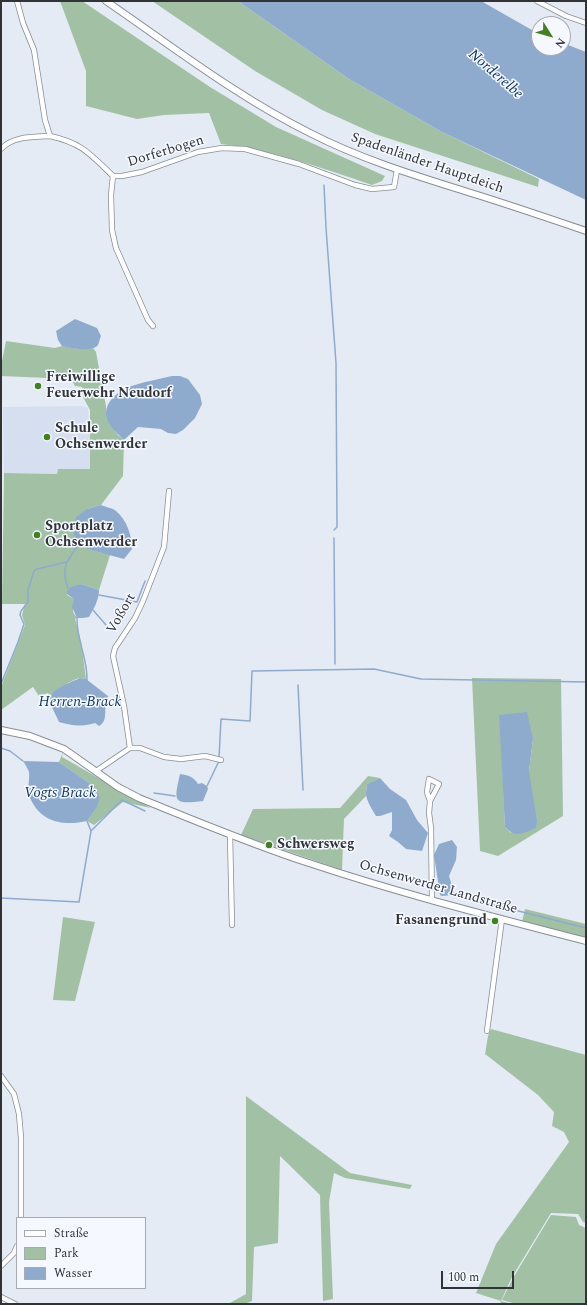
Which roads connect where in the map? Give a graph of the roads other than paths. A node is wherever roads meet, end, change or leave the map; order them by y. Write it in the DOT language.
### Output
graph roads {
  1 [pos="17,1"];
  2 [pos="106,1"];
  3 [pos="537,1"];
  4 [pos="586,23"];
  5 [pos="50,136"];
  6 [pos="1,149"];
  7 [pos="397,170"];
  8 [pos="113,176"];
  9 [pos="586,231"];
  10 [pos="153,326"];
  11 [pos="169,491"];
  12 [pos="1,730"];
  13 [pos="130,748"];
  14 [pos="221,760"];
  15 [pos="96,771"];
  16 [pos="430,801"];
  17 [pos="230,835"];
  18 [pos="432,900"];
  19 [pos="502,919"];
  20 [pos="232,925"];
  21 [pos="586,941"];
  22 [pos="488,1030"];
  23 [pos="1,1076"];
  24 [pos="21,1217"];
  25 [pos="16,1248"];
  26 [pos="1,1266"];
  27 [pos="1,1297"];
  28 [pos="14,1304"];
  1 -- 5 [label="street"];
  2 -- 7 [label="street, Spadenländer Hauptdeich"];
  3 -- 4 [label="street"];
  5 -- 6 [label="street"];
  5 -- 8 [label="street, Dorferbogen"];
  7 -- 8 [label="street, Dorferbogen"];
  7 -- 9 [label="street, Spadenländer Hauptdeich"];
  8 -- 10 [label="street"];
  11 -- 13 [label="street, Voßort"];
  12 -- 15 [label="street, Ochsenwerder Landstraße"];
  13 -- 14 [label="street"];
  13 -- 15 [label="street"];
  15 -- 17 [label="street, Ochsenwerder Landstraße"];
  16 -- 18 [label="street"];
  17 -- 18 [label="street, Ochsenwerder Landstraße"];
  17 -- 20 [label="street"];
  18 -- 19 [label="street, Ochsenwerder Landstraße"];
  19 -- 21 [label="street, Ochsenwerder Landstraße"];
  19 -- 22 [label="street"];
  23 -- 24 [label="street"];
  25 -- 26 [label="street"];
  27 -- 28 [label="street"];
}
